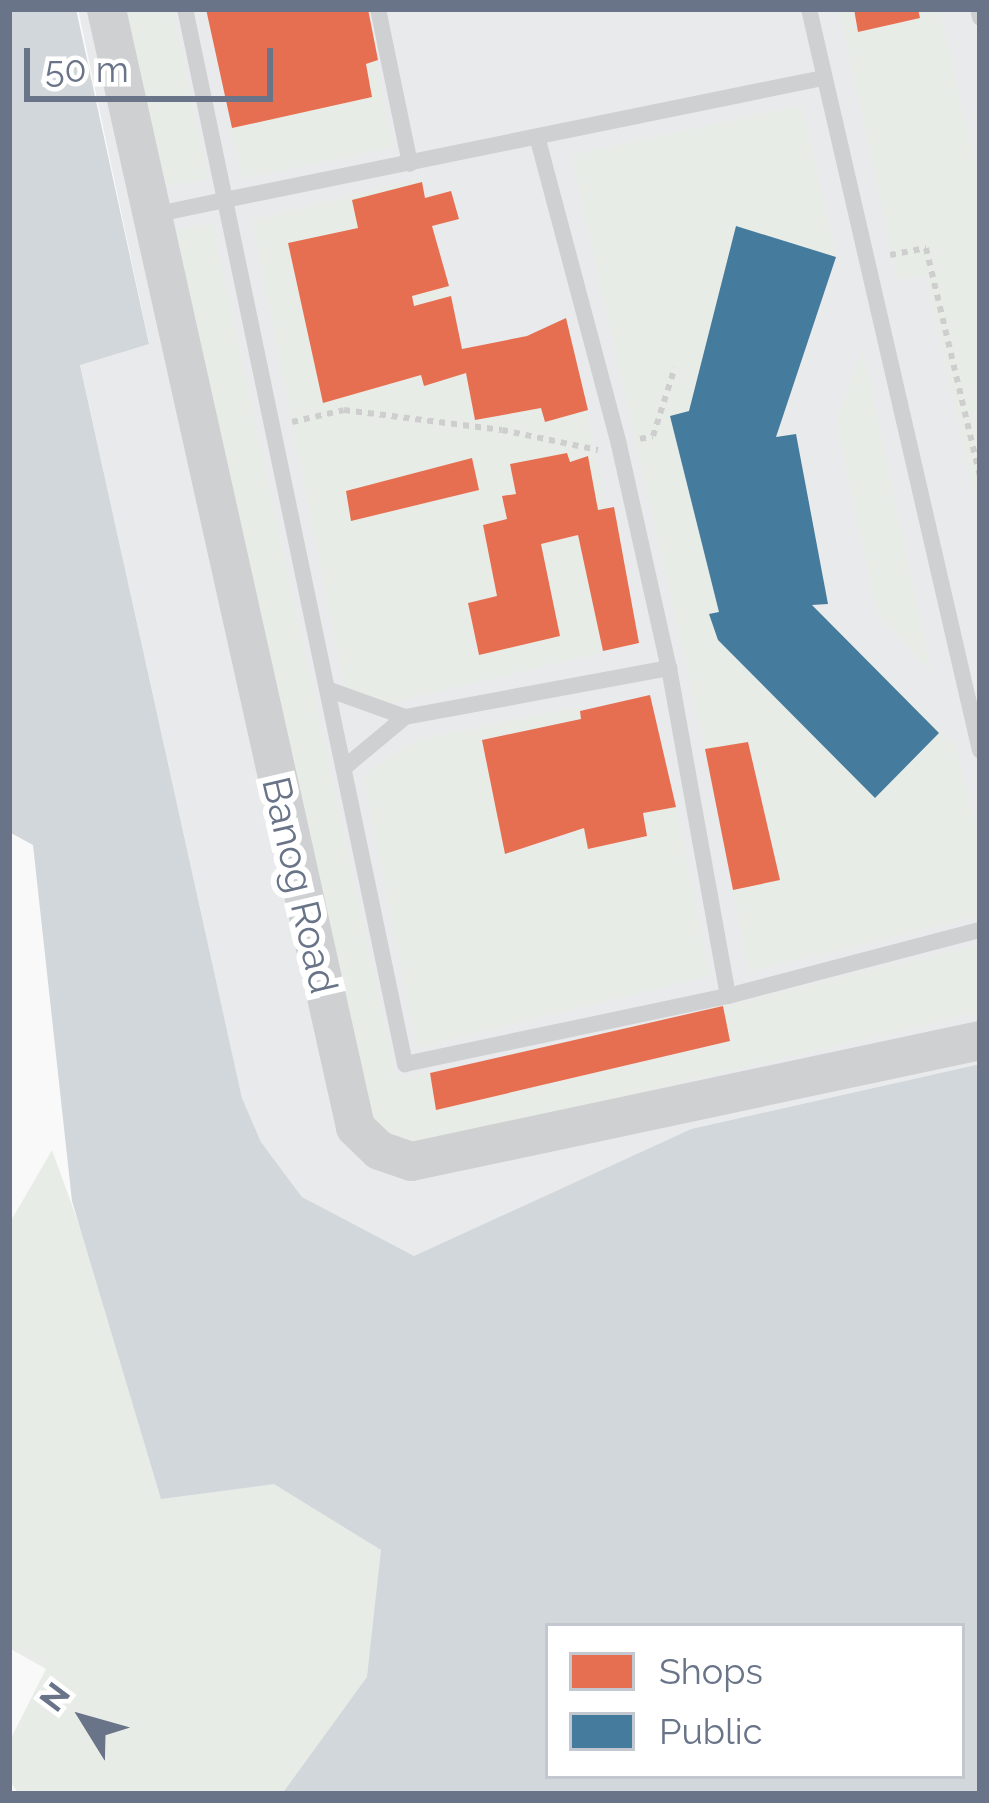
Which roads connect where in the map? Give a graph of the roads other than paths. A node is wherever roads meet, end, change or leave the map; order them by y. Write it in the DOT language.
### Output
graph roads {
  1 [pos="106,9"];
  2 [pos="185,9"];
  3 [pos="378,9"];
  4 [pos="809,9"];
  5 [pos="978,9"];
  6 [pos="980,19"];
  7 [pos="823,78"];
  8 [pos="538,140"];
  9 [pos="410,164"];
  10 [pos="225,200"];
  11 [pos="151,215"];
  12 [pos="669,668"];
  13 [pos="327,689"];
  14 [pos="405,717"];
  15 [pos="980,751"];
  16 [pos="345,767"];
  17 [pos="980,930"];
  18 [pos="728,996"];
  19 [pos="980,1040"];
  1 -- 11 [label="street, Banog Road"];
  2 -- 10 [label="lane"];
  3 -- 9 [label="lane"];
  4 -- 7 [label="lane"];
  5 -- 6 [label="lane"];
  7 -- 8 [label="lane"];
  7 -- 15 [label="lane"];
  8 -- 9 [label="lane"];
  8 -- 12 [label="lane"];
  9 -- 10 [label="lane"];
  10 -- 11 [label="lane"];
  10 -- 13 [label="lane"];
  11 -- 19 [label="street, Banog Road"];
  12 -- 14 [label="lane"];
  12 -- 18 [label="lane"];
  13 -- 14 [label="lane"];
  13 -- 16 [label="lane"];
  14 -- 16 [label="lane"];
  16 -- 18 [label="lane"];
  17 -- 18 [label="lane"];
}
